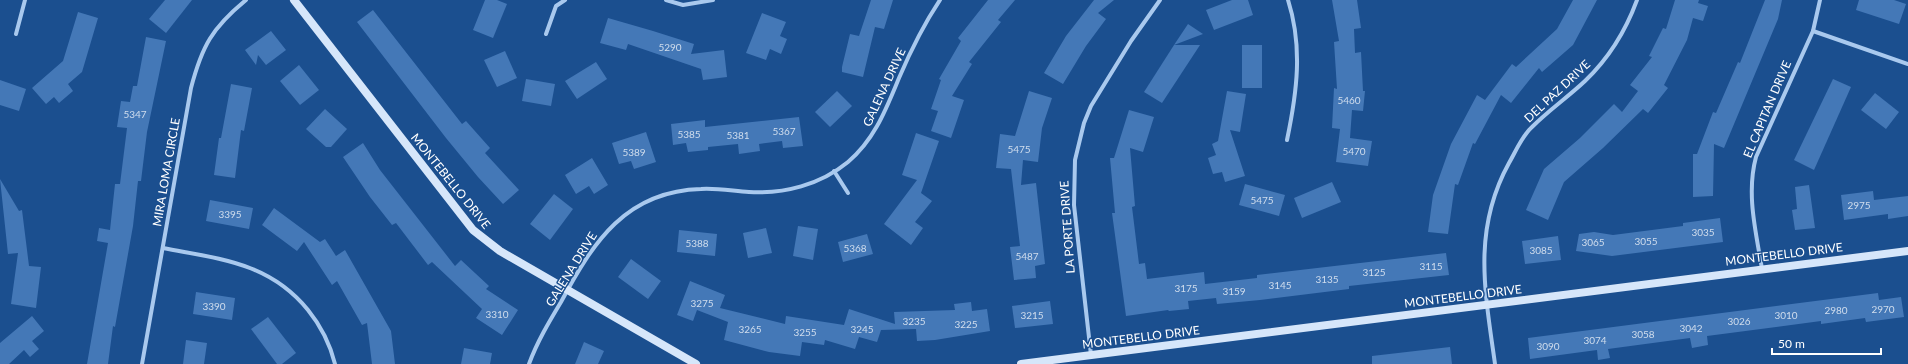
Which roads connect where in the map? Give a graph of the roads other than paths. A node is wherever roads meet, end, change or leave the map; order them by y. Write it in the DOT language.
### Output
graph roads {
  1 [pos="25,0"];
  2 [pos="246,0"];
  3 [pos="294,0"];
  4 [pos="565,0"];
  5 [pos="666,0"];
  6 [pos="713,0"];
  7 [pos="940,0"];
  8 [pos="1160,0"];
  9 [pos="1288,0"];
  10 [pos="1637,0"];
  11 [pos="1820,0"];
  12 [pos="1813,31"];
  13 [pos="16,34"];
  14 [pos="546,34"];
  15 [pos="1908,64"];
  16 [pos="1287,140"];
  17 [pos="834,171"];
  18 [pos="848,193"];
  19 [pos="163,248"];
  20 [pos="1908,251"];
  21 [pos="1762,269"];
  22 [pos="567,290"];
  23 [pos="1488,305"];
  24 [pos="1091,355"];
  25 [pos="142,364"];
  26 [pos="335,364"];
  27 [pos="529,364"];
  28 [pos="696,364"];
  29 [pos="1021,364"];
  30 [pos="1495,364"];
  1 -- 13 [label="street"];
  2 -- 19 [label="street, MIRA LOMA CIRCLE"];
  3 -- 22 [label="street, MONTEBELLO DRIVE"];
  4 -- 14 [label="street"];
  5 -- 6 [label="street"];
  7 -- 17 [label="street, GALENA DRIVE"];
  8 -- 24 [label="street, LA PORTE DRIVE"];
  9 -- 16 [label="street"];
  10 -- 23 [label="street, DEL PAZ DRIVE"];
  11 -- 12 [label="street, EL CAPITAN DRIVE"];
  12 -- 15 [label="street"];
  12 -- 21 [label="street, EL CAPITAN DRIVE"];
  17 -- 18 [label="street"];
  17 -- 22 [label="street, GALENA DRIVE"];
  19 -- 25 [label="street, MIRA LOMA CIRCLE"];
  19 -- 26 [label="street"];
  20 -- 21 [label="street, MONTEBELLO DRIVE"];
  21 -- 23 [label="street, MONTEBELLO DRIVE"];
  22 -- 27 [label="street, GALENA DRIVE"];
  22 -- 28 [label="street, MONTEBELLO DRIVE"];
  23 -- 24 [label="street, MONTEBELLO DRIVE"];
  23 -- 30 [label="street, DEL PAZ DRIVE"];
  24 -- 29 [label="street, MONTEBELLO DRIVE"];
}
